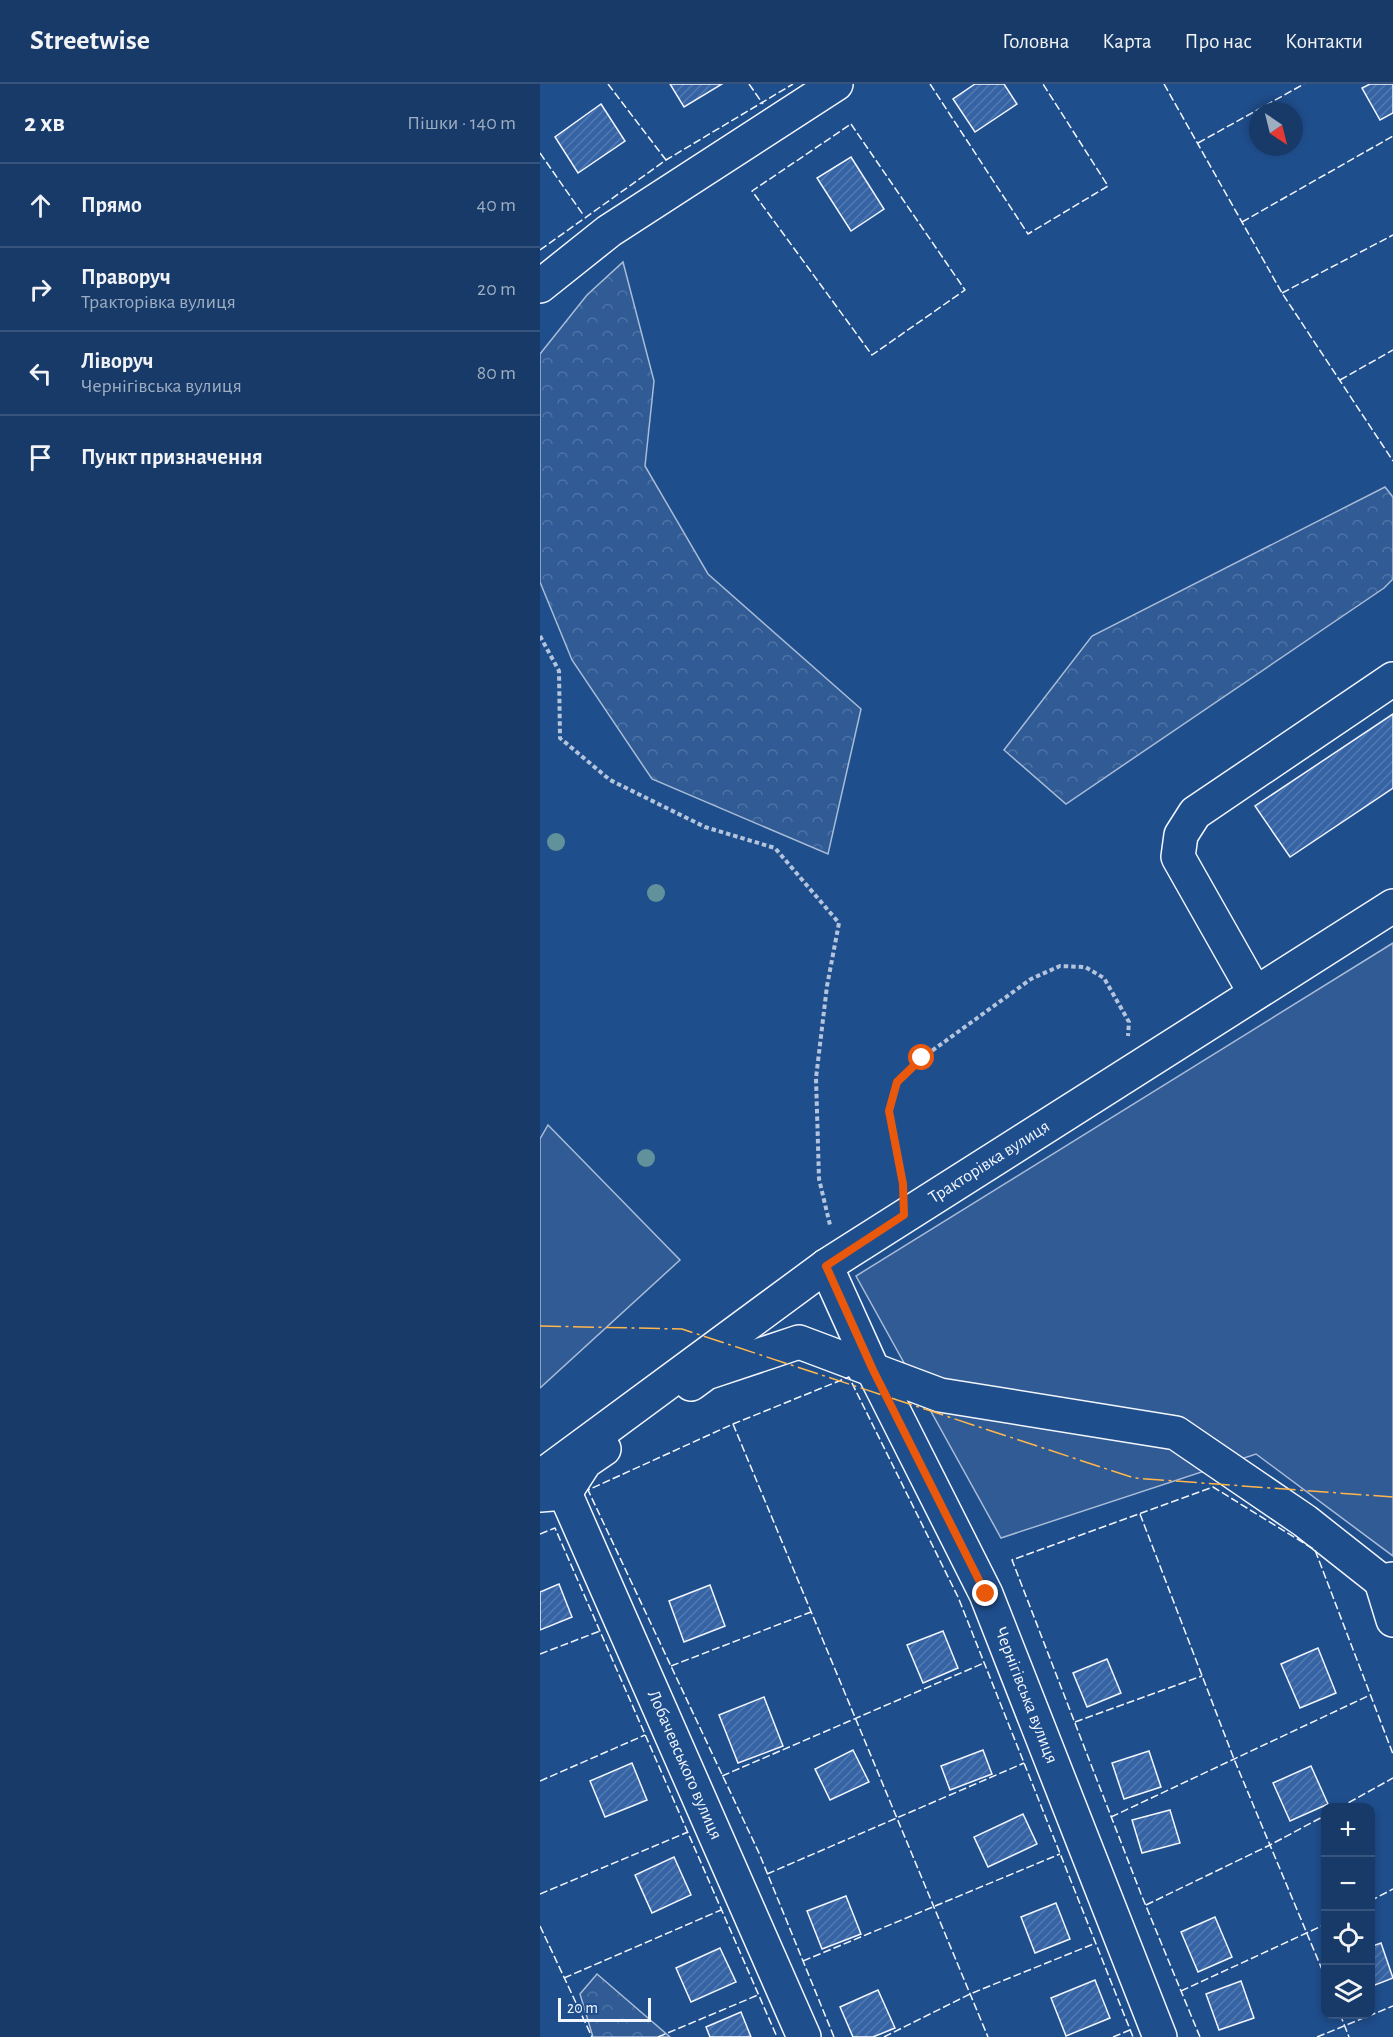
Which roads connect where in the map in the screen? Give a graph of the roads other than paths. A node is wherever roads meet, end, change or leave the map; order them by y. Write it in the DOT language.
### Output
graph roads {
  1 [pos="836,84"];
  2 [pos="540,286"];
  3 [pos="1393,679"];
  4 [pos="1393,906"];
  5 [pos="1255,993"];
  6 [pos="832,1262"];
  7 [pos="873,1370"];
  8 [pos="548,1488"];
  9 [pos="1387,1580"];
  10 [pos="1393,1620"];
  11 [pos="804,2037"];
  12 [pos="1160,2037"];
  1 -- 2 [label="street"];
  3 -- 5 [label="street"];
  4 -- 5 [label="street, Тракторівка вулиця"];
  5 -- 6 [label="street, Тракторівка вулиця"];
  6 -- 7 [label="street, Чернігівська вулиця"];
  6 -- 8 [label="street, Тракторівка вулиця"];
  7 -- 8 [label="street"];
  7 -- 9 [label="street"];
  7 -- 12 [label="street, Чернігівська вулиця"];
  8 -- 11 [label="street, Лобачевського вулиця"];
  9 -- 10 [label="street"];
}
